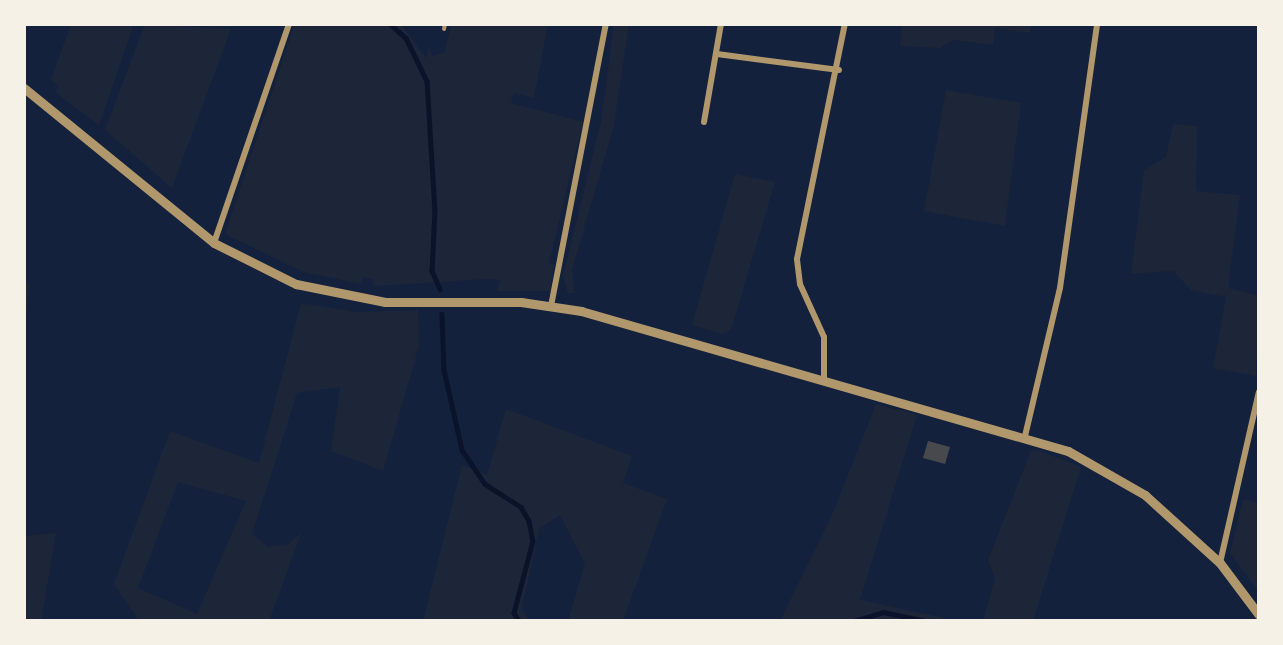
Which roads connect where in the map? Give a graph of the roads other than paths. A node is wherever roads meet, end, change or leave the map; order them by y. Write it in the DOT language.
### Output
graph roads {
  1 [pos="289,24"];
  2 [pos="606,24"];
  3 [pos="721,24"];
  4 [pos="845,24"];
  5 [pos="1097,24"];
  6 [pos="717,54"];
  7 [pos="839,70"];
  8 [pos="24,88"];
  9 [pos="704,122"];
  10 [pos="214,243"];
  11 [pos="551,306"];
  12 [pos="824,380"];
  13 [pos="1259,392"];
  14 [pos="1025,436"];
  15 [pos="1220,563"];
  16 [pos="1259,615"];
  1 -- 10 [label="street"];
  2 -- 11 [label="street"];
  3 -- 6 [label="street"];
  4 -- 7 [label="street"];
  5 -- 14 [label="street"];
  6 -- 7 [label="street"];
  6 -- 9 [label="street"];
  7 -- 12 [label="street"];
  8 -- 10 [label="street"];
  10 -- 11 [label="street"];
  11 -- 12 [label="street"];
  12 -- 14 [label="street"];
  13 -- 15 [label="street"];
  14 -- 15 [label="street"];
  15 -- 16 [label="street"];
}
